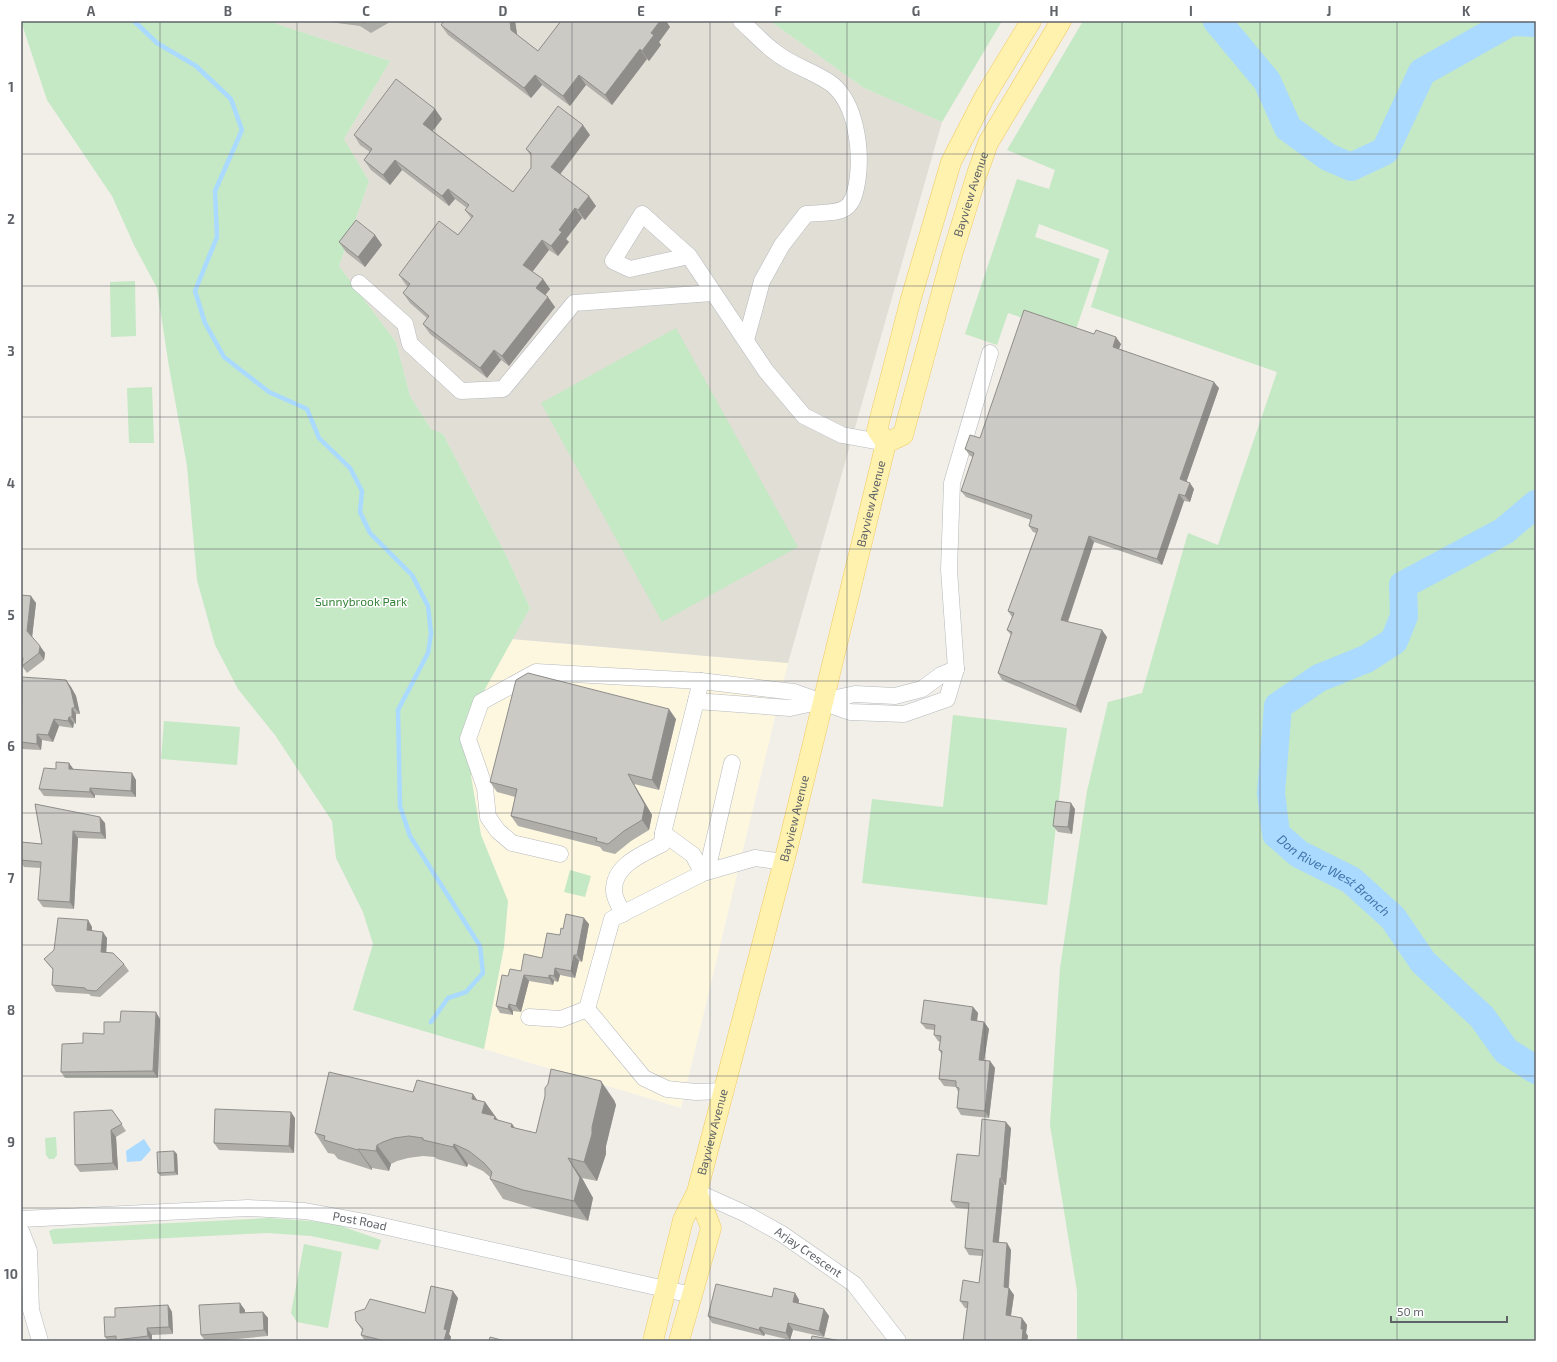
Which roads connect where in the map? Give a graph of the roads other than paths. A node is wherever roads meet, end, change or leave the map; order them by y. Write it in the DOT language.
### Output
graph roads {
  1 [pos="741,21"];
  2 [pos="1031,21"];
  3 [pos="1061,21"];
  4 [pos="689,256"];
  5 [pos="359,283"];
  6 [pos="712,293"];
  7 [pos="746,340"];
  8 [pos="990,353"];
  9 [pos="886,443"];
  10 [pos="956,668"];
  11 [pos="701,681"];
  12 [pos="696,701"];
  13 [pos="823,702"];
  14 [pos="732,763"];
  15 [pos="663,833"];
  16 [pos="560,854"];
  17 [pos="784,862"];
  18 [pos="705,872"];
  19 [pos="623,914"];
  20 [pos="587,1009"];
  21 [pos="529,1017"];
  22 [pos="724,1091"];
  23 [pos="697,1192"];
  24 [pos="21,1219"];
  25 [pos="21,1231"];
  26 [pos="666,1290"];
  27 [pos="692,1295"];
  28 [pos="40,1341"];
  29 [pos="653,1341"];
  30 [pos="679,1341"];
  31 [pos="898,1341"];
  1 -- 7 [label="street"];
  2 -- 9 [label="main road"];
  3 -- 9 [label="main road, Bayview Avenue"];
  4 -- 6 [label="street"];
  5 -- 6 [label="street"];
  6 -- 7 [label="street"];
  7 -- 9 [label="street"];
  8 -- 10 [label="street"];
  9 -- 13 [label="main road, Bayview Avenue"];
  10 -- 13 [label="street"];
  10 -- 13 [label="street"];
  11 -- 12 [label="street"];
  11 -- 13 [label="street"];
  11 -- 16 [label="street"];
  12 -- 13 [label="street"];
  12 -- 15 [label="street"];
  13 -- 17 [label="main road, Bayview Avenue"];
  14 -- 18 [label="street"];
  15 -- 18 [label="street"];
  15 -- 19 [label="street"];
  17 -- 18 [label="street"];
  17 -- 22 [label="main road, Bayview Avenue"];
  18 -- 19 [label="street"];
  19 -- 20 [label="street"];
  20 -- 21 [label="street"];
  20 -- 22 [label="street"];
  22 -- 23 [label="main road, Bayview Avenue"];
  23 -- 26 [label="main road, Bayview Avenue"];
  23 -- 27 [label="main road, Bayview Avenue"];
  23 -- 31 [label="street, Arjay Crescent"];
  24 -- 26 [label="street, Post Road"];
  25 -- 28 [label="street"];
  26 -- 27 [label="street, Post Road"];
  26 -- 29 [label="main road, Bayview Avenue"];
  27 -- 30 [label="main road, Bayview Avenue"];
}
